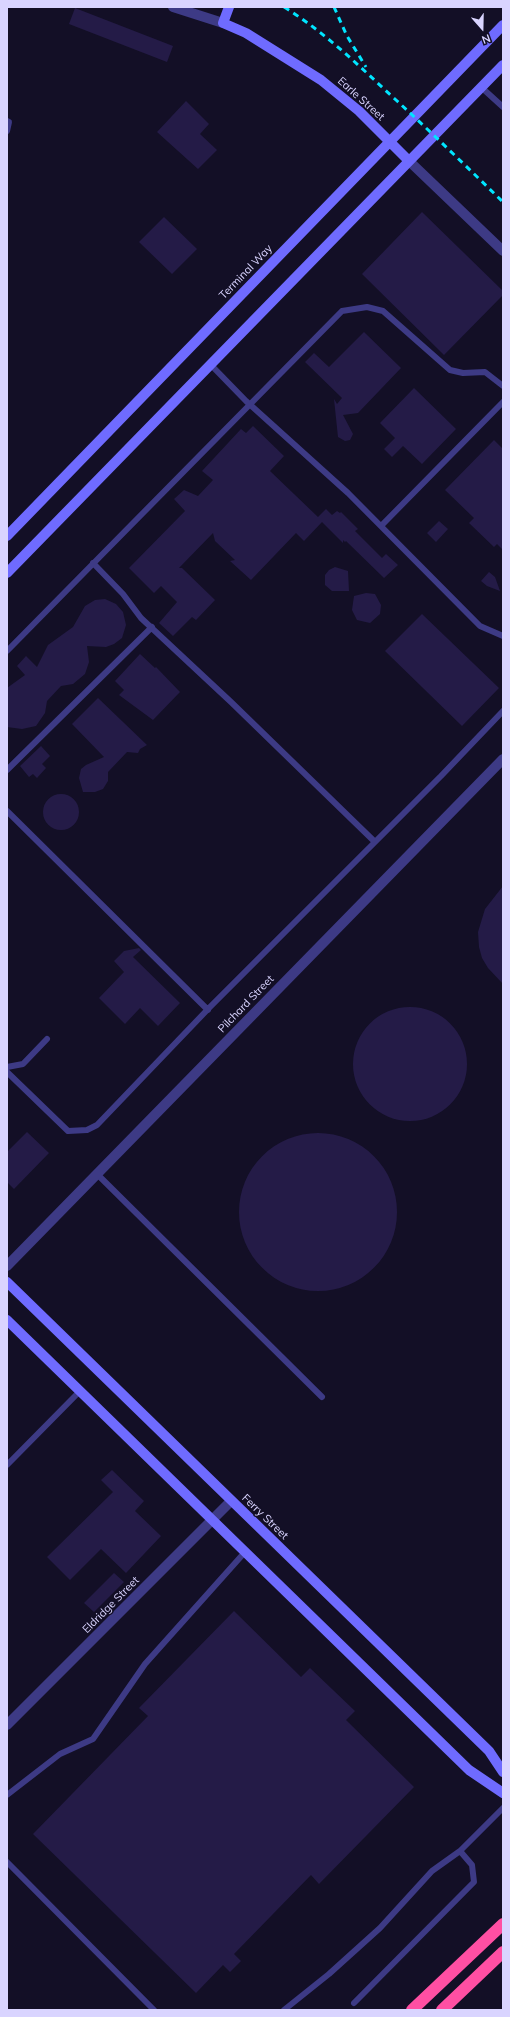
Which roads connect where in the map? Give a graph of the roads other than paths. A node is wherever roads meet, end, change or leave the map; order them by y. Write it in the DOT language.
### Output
graph roads {
  1 [pos="173,7"];
  2 [pos="229,7"];
  3 [pos="223,24"];
  4 [pos="503,25"];
  5 [pos="503,65"];
  6 [pos="481,87"];
  7 [pos="503,107"];
  8 [pos="7,121"];
  9 [pos="7,131"];
  10 [pos="388,141"];
  11 [pos="408,160"];
  12 [pos="503,251"];
  13 [pos="210,364"];
  14 [pos="503,386"];
  15 [pos="503,402"];
  16 [pos="250,404"];
  17 [pos="381,526"];
  18 [pos="7,536"];
  19 [pos="93,563"];
  20 [pos="7,573"];
  21 [pos="152,627"];
  22 [pos="503,636"];
  23 [pos="7,651"];
  24 [pos="503,711"];
  25 [pos="503,759"];
  26 [pos="7,770"];
  27 [pos="7,812"];
  28 [pos="375,842"];
  29 [pos="208,1010"];
  30 [pos="47,1039"];
  31 [pos="7,1067"];
  32 [pos="7,1072"];
  33 [pos="97,1174"];
  34 [pos="7,1266"];
  35 [pos="7,1282"];
  36 [pos="7,1320"];
  37 [pos="80,1391"];
  38 [pos="322,1397"];
  39 [pos="7,1465"];
  40 [pos="231,1501"];
  41 [pos="212,1520"];
  42 [pos="245,1552"];
  43 [pos="7,1725"];
  44 [pos="503,1772"];
  45 [pos="503,1793"];
  46 [pos="7,1795"];
  47 [pos="503,1808"];
  48 [pos="460,1851"];
  49 [pos="7,1862"];
  50 [pos="503,1924"];
  51 [pos="503,1952"];
  52 [pos="354,2002"];
  53 [pos="154,2010"];
  54 [pos="284,2010"];
  55 [pos="412,2010"];
  56 [pos="442,2010"];
  1 -- 3 [label="street, Earle Street"];
  2 -- 3 [label="main road"];
  3 -- 10 [label="main road, Earle Street"];
  4 -- 10 [label="main road, Terminal Way"];
  5 -- 6 [label="main road"];
  6 -- 7 [label="lane"];
  6 -- 11 [label="main road"];
  8 -- 9 [label="lane"];
  10 -- 11 [label="main road, Earle Street"];
  10 -- 18 [label="main road, Terminal Way"];
  11 -- 12 [label="street, Earle Street"];
  11 -- 13 [label="main road"];
  13 -- 16 [label="lane"];
  13 -- 20 [label="main road"];
  14 -- 16 [label="lane"];
  15 -- 17 [label="lane"];
  16 -- 17 [label="lane"];
  16 -- 19 [label="lane"];
  17 -- 22 [label="lane"];
  19 -- 21 [label="lane"];
  19 -- 23 [label="lane"];
  21 -- 26 [label="lane"];
  21 -- 28 [label="lane"];
  24 -- 28 [label="lane"];
  25 -- 33 [label="street, Pilchard Street"];
  27 -- 29 [label="lane"];
  28 -- 29 [label="lane"];
  29 -- 32 [label="lane"];
  30 -- 31 [label="lane"];
  33 -- 34 [label="street, Pilchard Street"];
  33 -- 38 [label="lane"];
  35 -- 40 [label="main road, Ferry Street"];
  36 -- 37 [label="main road"];
  37 -- 39 [label="lane"];
  37 -- 41 [label="main road"];
  40 -- 41 [label="street, Eldridge Street"];
  40 -- 44 [label="main road, Ferry Street"];
  41 -- 42 [label="main road"];
  41 -- 43 [label="street, Eldridge Street"];
  42 -- 45 [label="main road"];
  42 -- 46 [label="lane"];
  47 -- 48 [label="lane"];
  48 -- 52 [label="lane"];
  48 -- 54 [label="lane"];
  49 -- 53 [label="lane"];
  50 -- 55 [label="highway"];
  51 -- 56 [label="highway"];
}
